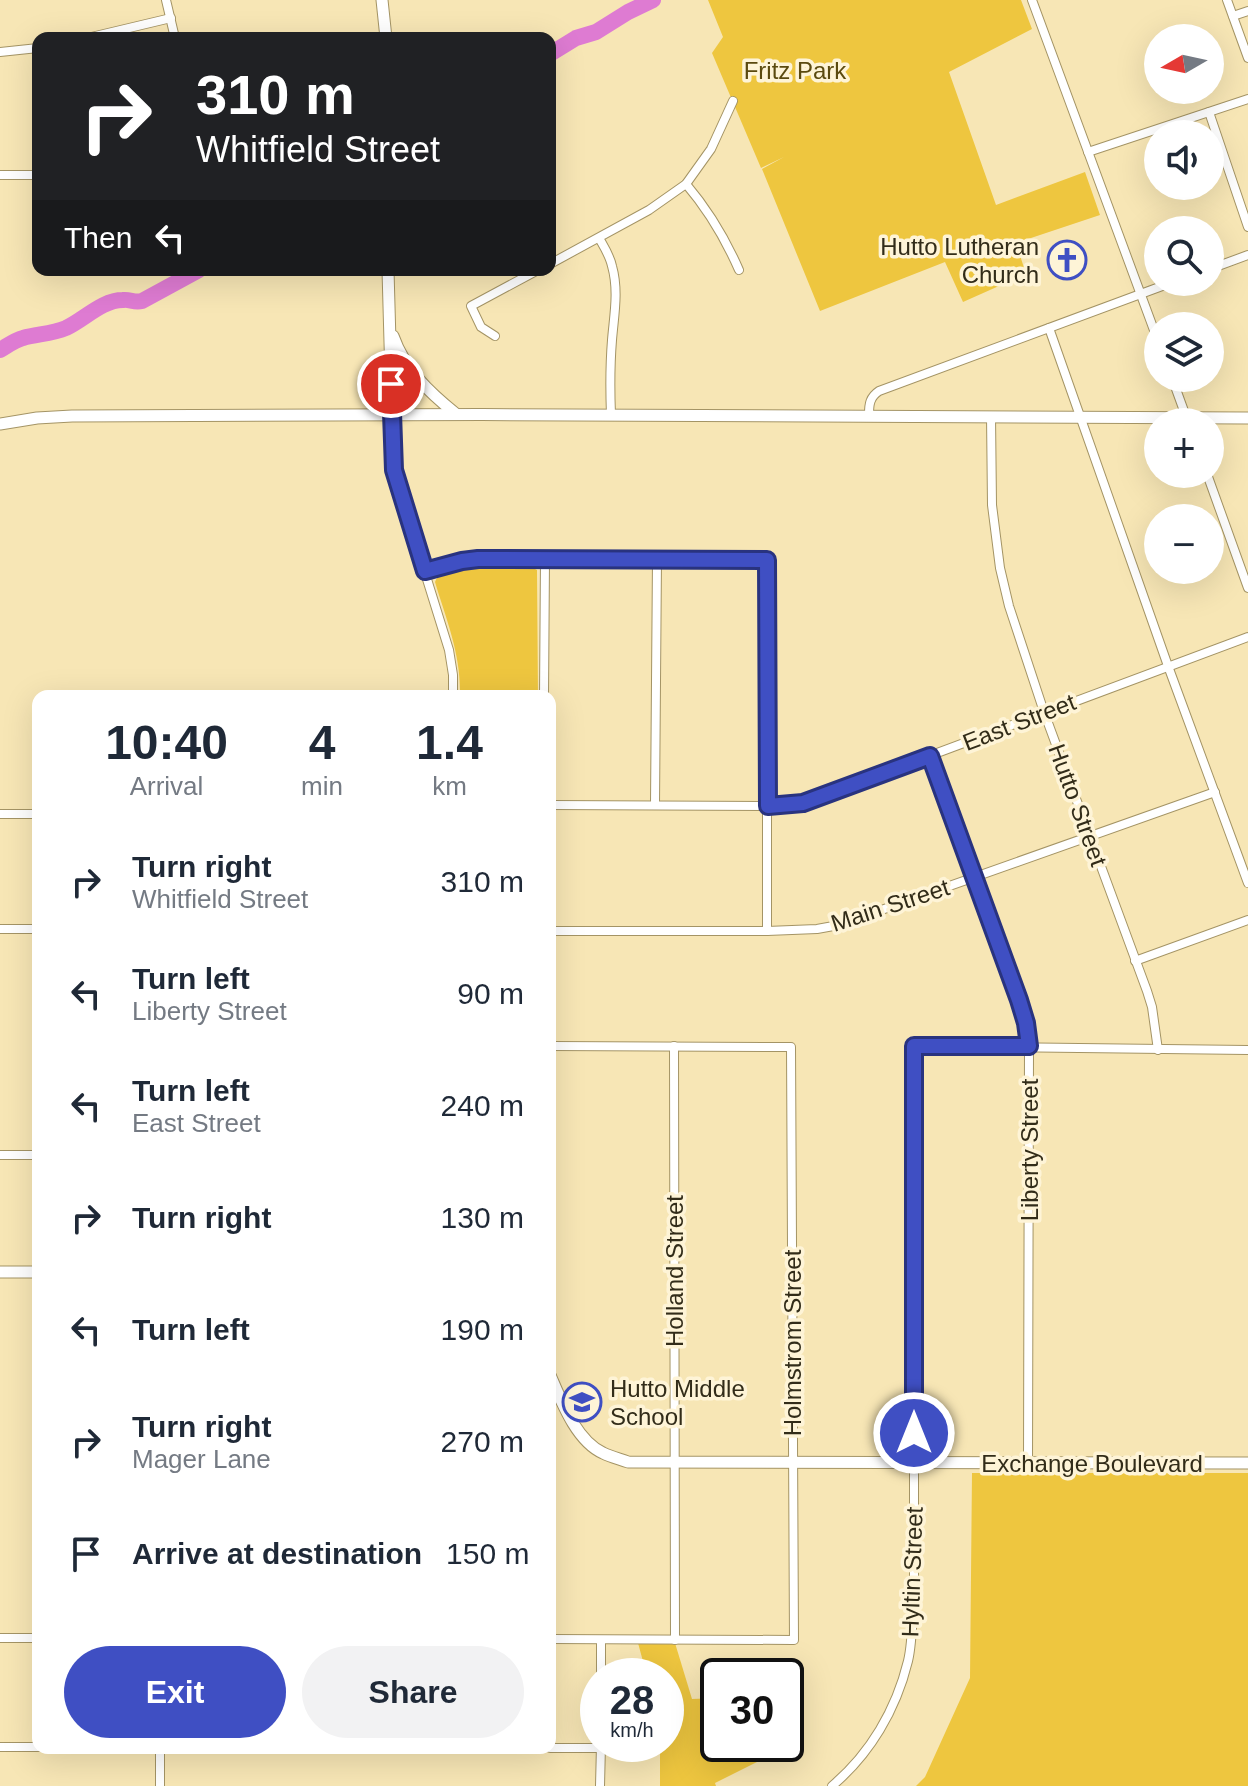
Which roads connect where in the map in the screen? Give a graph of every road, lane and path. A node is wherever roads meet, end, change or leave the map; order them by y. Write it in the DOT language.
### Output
graph roads {
  1 [pos="166,0"];
  2 [pos="382,0"];
  3 [pos="1032,0"];
  4 [pos="1227,0"];
  5 [pos="1248,11"];
  6 [pos="1233,16"];
  7 [pos="171,18"];
  8 [pos="112,32"];
  9 [pos="174,32"];
  10 [pos="385,32"];
  11 [pos="32,49"];
  12 [pos="0,52"];
  13 [pos="1248,58"];
  14 [pos="1248,99"];
  15 [pos="733,101"];
  16 [pos="1209,112"];
  17 [pos="1088,152"];
  18 [pos="0,175"];
  19 [pos="32,175"];
  20 [pos="686,184"];
  21 [pos="1248,227"];
  22 [pos="599,238"];
  23 [pos="1248,255"];
  24 [pos="556,261"];
  25 [pos="1224,264"];
  26 [pos="739,270"];
  27 [pos="388,276"];
  28 [pos="527,276"];
  29 [pos="1144,292"];
  30 [pos="1140,293"];
  31 [pos="1147,312"];
  32 [pos="390,324"];
  33 [pos="1049,328"];
  34 [pos="495,336"];
  35 [pos="392,414"];
  36 [pos="456,414"];
  37 [pos="869,414"];
  38 [pos="611,415"];
  39 [pos="991,416"];
  40 [pos="1082,417"];
  41 [pos="1248,418"];
  42 [pos="1144,419"];
  43 [pos="1224,419"];
  44 [pos="0,424"];
  45 [pos="1212,488"];
  46 [pos="545,559"];
  47 [pos="657,559"];
  48 [pos="425,571"];
  49 [pos="1248,588"];
  50 [pos="1248,637"];
  51 [pos="1168,666"];
  52 [pos="453,690"];
  53 [pos="544,690"];
  54 [pos="1044,712"];
  55 [pos="930,756"];
  56 [pos="1215,792"];
  57 [pos="556,805"];
  58 [pos="655,805"];
  59 [pos="768,806"];
  60 [pos="0,814"];
  61 [pos="32,814"];
  62 [pos="1090,837"];
  63 [pos="973,878"];
  64 [pos="1248,883"];
  65 [pos="1248,920"];
  66 [pos="0,929"];
  67 [pos="32,929"];
  68 [pos="556,931"];
  69 [pos="767,931"];
  70 [pos="1135,961"];
  71 [pos="556,1046"];
  72 [pos="674,1046"];
  73 [pos="1029,1046"];
  74 [pos="1158,1050"];
  75 [pos="1248,1050"];
  76 [pos="0,1155"];
  77 [pos="32,1155"];
  78 [pos="0,1272"];
  79 [pos="32,1272"];
  80 [pos="556,1388"];
  81 [pos="674,1463"];
  82 [pos="793,1463"];
  83 [pos="1248,1463"];
  84 [pos="914,1464"];
  85 [pos="1028,1464"];
  86 [pos="0,1638"];
  87 [pos="32,1638"];
  88 [pos="556,1639"];
  89 [pos="601,1640"];
  90 [pos="675,1640"];
  91 [pos="601,1658"];
  92 [pos="0,1747"];
  93 [pos="32,1747"];
  94 [pos="580,1747"];
  95 [pos="556,1748"];
  96 [pos="160,1754"];
  97 [pos="601,1762"];
  98 [pos="160,1786"];
  99 [pos="600,1786"];
  100 [pos="832,1786"];
  1 -- 7 [label="street"];
  2 -- 10 [label="main road"];
  3 -- 17 [label="street"];
  4 -- 6 [label="street"];
  5 -- 6 [label="street"];
  6 -- 13 [label="street"];
  7 -- 8 [label="street"];
  7 -- 9 [label="street"];
  11 -- 12 [label="street"];
  14 -- 16 [label="street"];
  15 -- 20 [label="street"];
  16 -- 17 [label="street"];
  16 -- 21 [label="street"];
  17 -- 30 [label="street"];
  18 -- 19 [label="street"];
  20 -- 22 [label="street"];
  20 -- 26 [label="street"];
  22 -- 24 [label="street"];
  22 -- 38 [label="street"];
  23 -- 25 [label="street"];
  27 -- 32 [label="main road"];
  28 -- 34 [label="street"];
  29 -- 30 [label="street"];
  30 -- 31 [label="street"];
  30 -- 33 [label="street"];
  32 -- 35 [label="main road"];
  32 -- 36 [label="main road"];
  33 -- 37 [label="street"];
  33 -- 40 [label="street"];
  35 -- 36 [label="main road"];
  35 -- 44 [label="main road"];
  35 -- 48 [label="street"];
  36 -- 38 [label="main road"];
  37 -- 38 [label="main road"];
  37 -- 39 [label="main road"];
  39 -- 40 [label="main road"];
  39 -- 54 [label="street, Hutto Street"];
  40 -- 42 [label="main road"];
  40 -- 51 [label="street"];
  41 -- 43 [label="main road"];
  45 -- 49 [label="street"];
  46 -- 47 [label="street"];
  46 -- 48 [label="street"];
  46 -- 53 [label="street"];
  47 -- 58 [label="street"];
  47 -- 59 [label="street"];
  48 -- 52 [label="street"];
  50 -- 51 [label="street, East Street"];
  51 -- 54 [label="street, East Street"];
  51 -- 56 [label="street"];
  54 -- 55 [label="street, East Street"];
  54 -- 62 [label="street, Hutto Street"];
  55 -- 59 [label="street, East Street"];
  55 -- 63 [label="street, Liberty Street"];
  56 -- 62 [label="street, Main Street"];
  56 -- 64 [label="street"];
  57 -- 58 [label="street, East Street"];
  58 -- 59 [label="street, East Street"];
  59 -- 69 [label="street"];
  60 -- 61 [label="street"];
  62 -- 63 [label="street, Main Street"];
  62 -- 70 [label="street, Hutto Street"];
  63 -- 69 [label="street, Main Street"];
  63 -- 73 [label="street, Liberty Street"];
  65 -- 70 [label="street"];
  66 -- 67 [label="street"];
  68 -- 69 [label="street, Main Street"];
  70 -- 74 [label="street, Hutto Street"];
  71 -- 72 [label="street"];
  72 -- 81 [label="street, Holland Street"];
  72 -- 82 [label="street, Holmstrom Street"];
  73 -- 74 [label="street"];
  73 -- 84 [label="street, Hyltin Street"];
  73 -- 85 [label="street, Liberty Street"];
  74 -- 75 [label="street"];
  76 -- 77 [label="street"];
  78 -- 79 [label="main road"];
  80 -- 81 [label="main road, Exchange Boulevard"];
  81 -- 82 [label="main road, Exchange Boulevard"];
  81 -- 90 [label="street, Holland Street"];
  82 -- 84 [label="main road, Exchange Boulevard"];
  82 -- 90 [label="street, Holmstrom Street"];
  83 -- 85 [label="main road, Exchange Boulevard"];
  84 -- 85 [label="main road, Exchange Boulevard"];
  84 -- 100 [label="street, Hyltin Street"];
  86 -- 87 [label="street"];
  88 -- 89 [label="street"];
  89 -- 90 [label="street"];
  89 -- 91 [label="street"];
  92 -- 93 [label="street"];
  94 -- 95 [label="street"];
  96 -- 98 [label="street"];
  97 -- 99 [label="street"];
}
